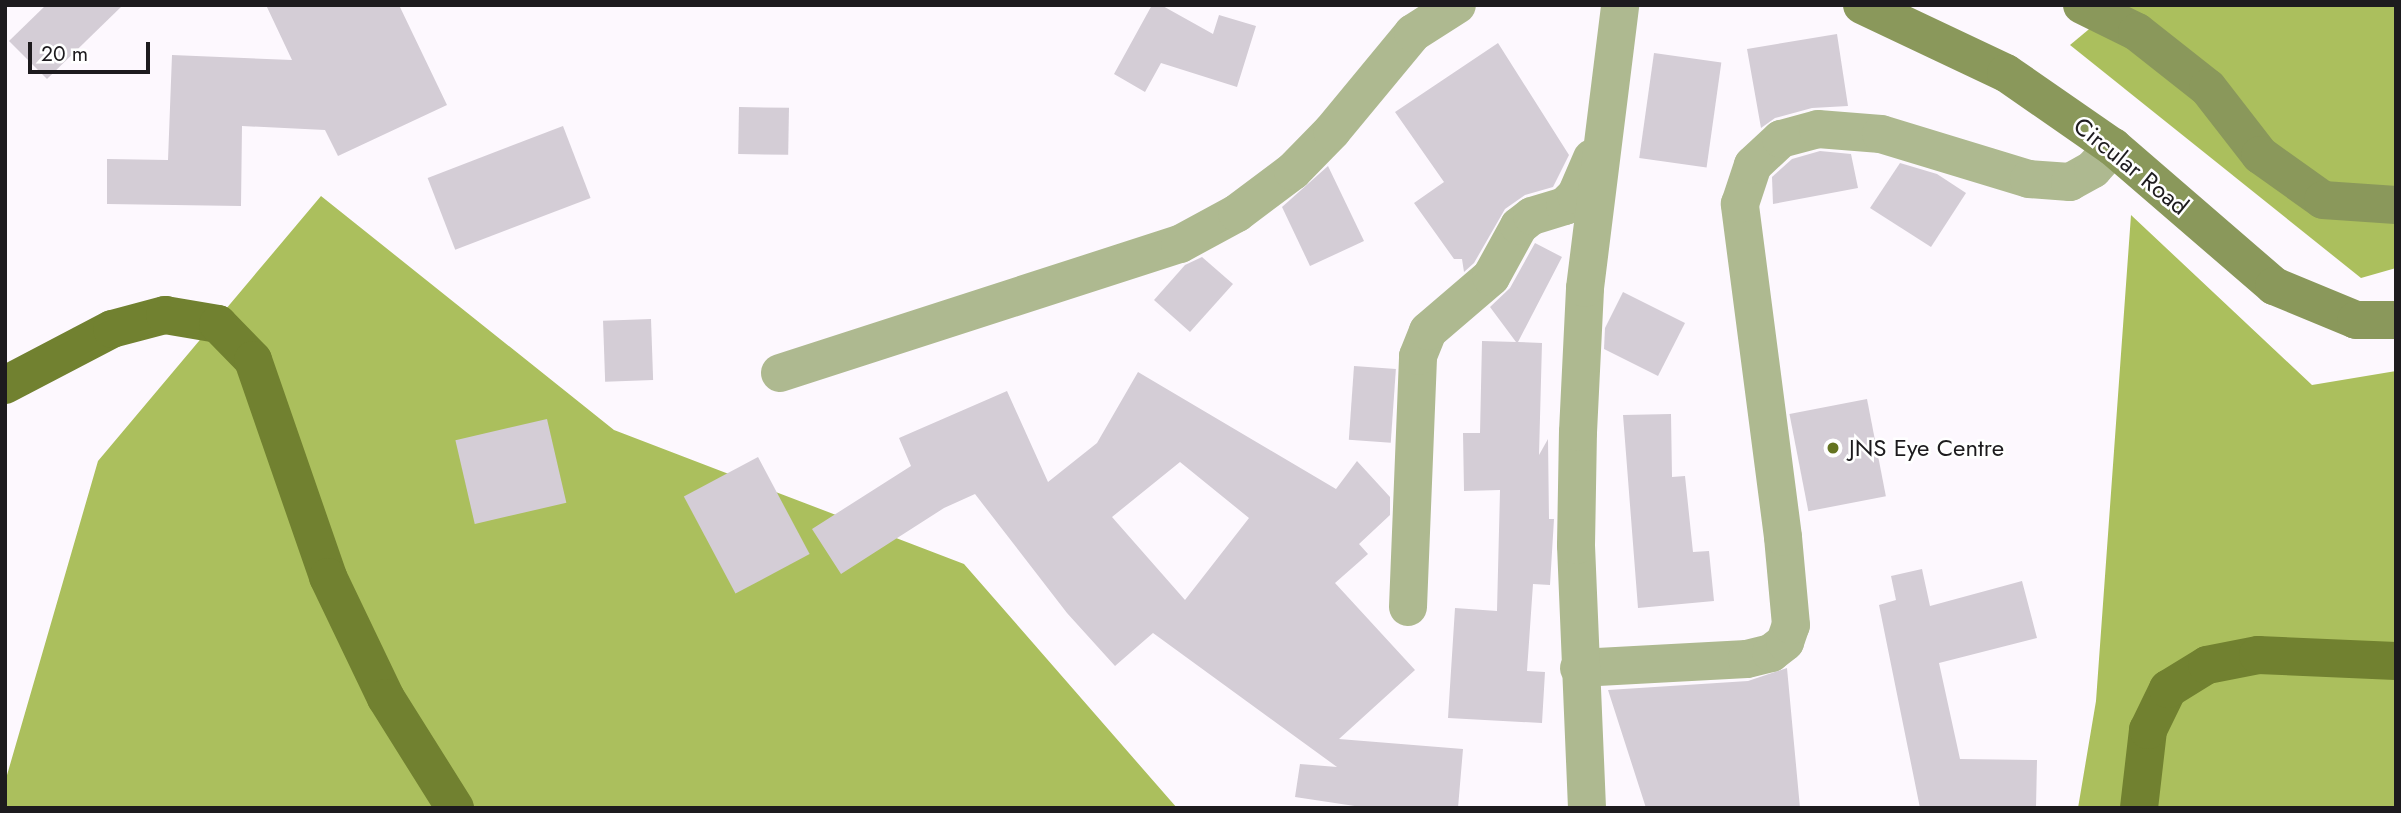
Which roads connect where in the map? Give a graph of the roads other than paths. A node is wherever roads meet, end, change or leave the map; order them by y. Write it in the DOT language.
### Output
graph roads {
  1 [pos="1457,5"];
  2 [pos="1620,5"];
  3 [pos="1862,5"];
  4 [pos="2082,5"];
  5 [pos="1606,120"];
  6 [pos="2113,147"];
  7 [pos="2396,205"];
  8 [pos="2396,320"];
  9 [pos="780,373"];
  10 [pos="5,385"];
  11 [pos="1408,607"];
  12 [pos="2396,661"];
  13 [pos="1579,668"];
  14 [pos="455,808"];
  15 [pos="1587,808"];
  16 [pos="2139,808"];
  1 -- 9 [label="street"];
  2 -- 5 [label="street"];
  3 -- 6 [label="main road, Circular Road"];
  4 -- 7 [label="main road"];
  5 -- 11 [label="street"];
  5 -- 13 [label="street"];
  6 -- 8 [label="main road, Circular Road"];
  6 -- 13 [label="street"];
  10 -- 14 [label="main road"];
  12 -- 16 [label="main road"];
  13 -- 15 [label="street"];
}
